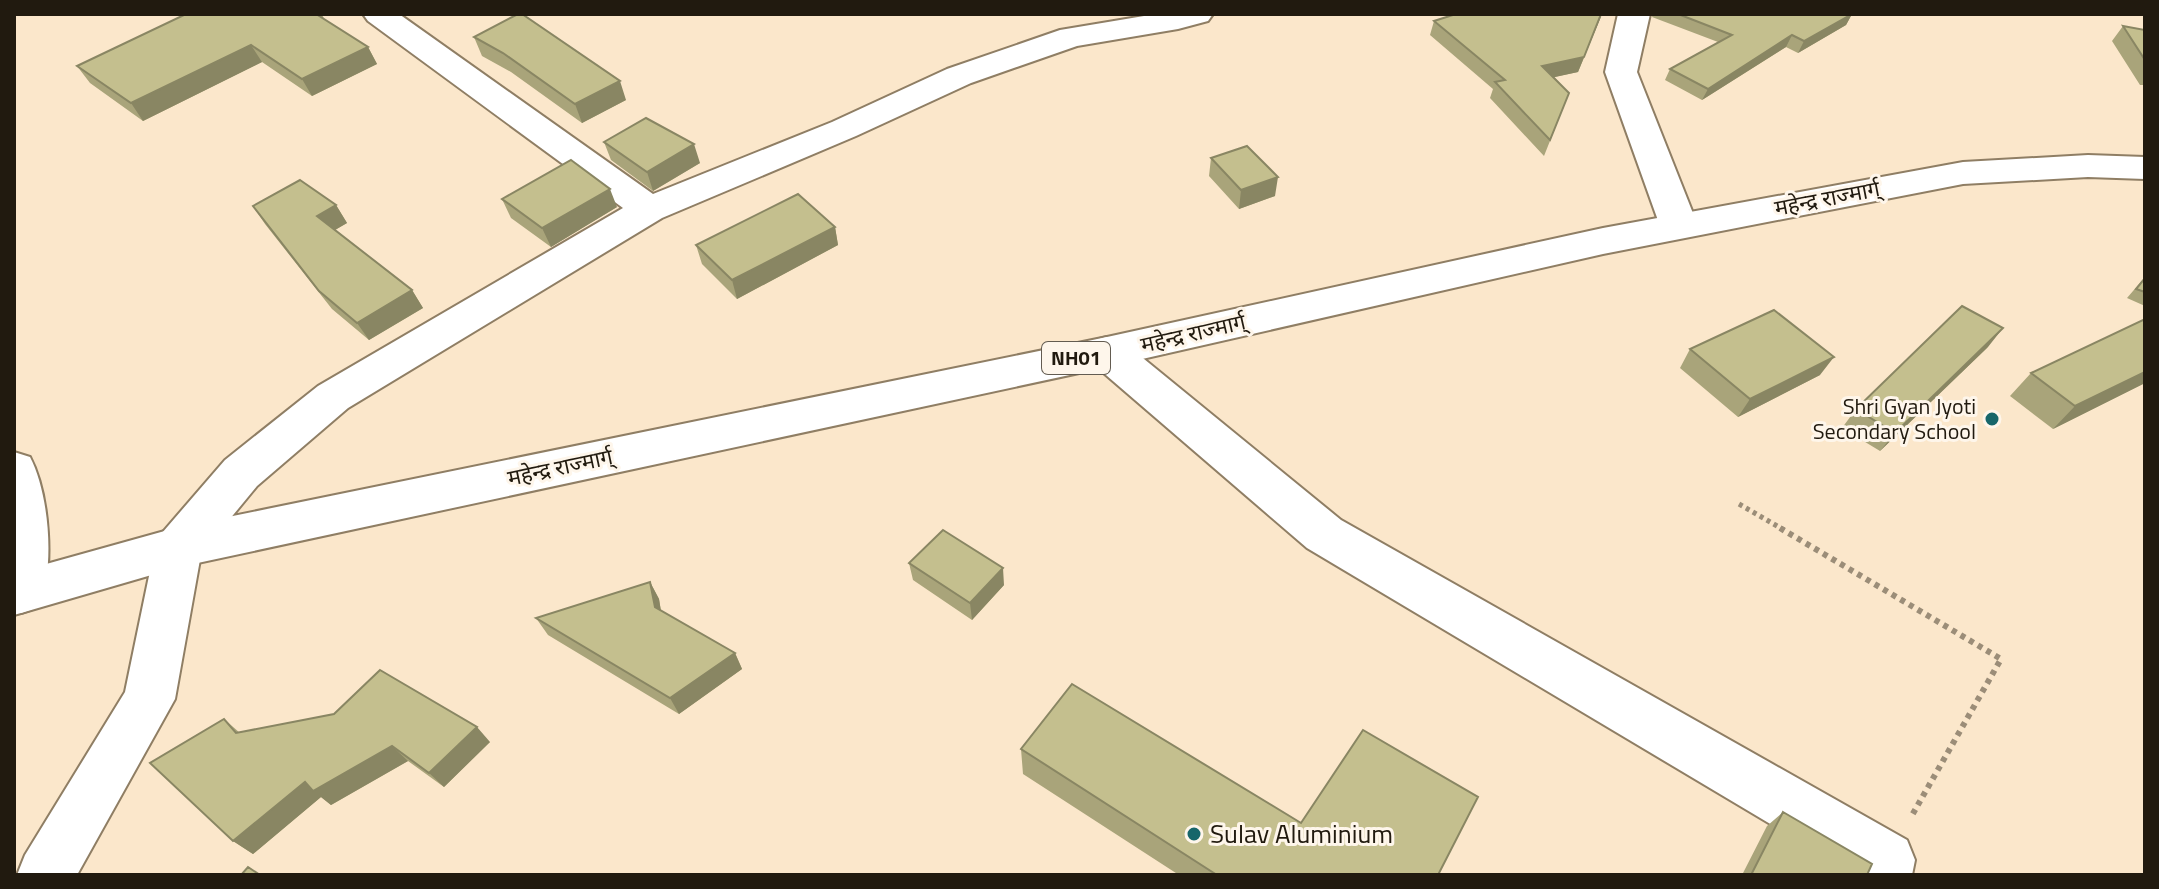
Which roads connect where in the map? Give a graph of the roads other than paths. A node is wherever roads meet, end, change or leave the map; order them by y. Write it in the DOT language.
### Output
graph roads {
  1 [pos="379,14"];
  2 [pos="1197,14"];
  3 [pos="1634,14"];
  4 [pos="2145,168"];
  5 [pos="649,209"];
  6 [pos="1679,226"];
  7 [pos="1107,352"];
  8 [pos="14,470"];
  9 [pos="179,547"];
  10 [pos="18,593"];
  11 [pos="1886,867"];
  12 [pos="45,875"];
  1 -- 5 [label="main road"];
  2 -- 5 [label="main road"];
  3 -- 6 [label="main road"];
  4 -- 6 [label="main road, महेन्द्र राज्मार्ग् / NH01"];
  5 -- 9 [label="main road"];
  6 -- 7 [label="main road, महेन्द्र राज्मार्ग् / NH01"];
  7 -- 9 [label="main road, महेन्द्र राज्मार्ग् / NH01"];
  7 -- 11 [label="main road"];
  8 -- 10 [label="main road"];
  9 -- 10 [label="main road, महेन्द्र राज्मार्ग् / NH01"];
  9 -- 12 [label="main road"];
}
